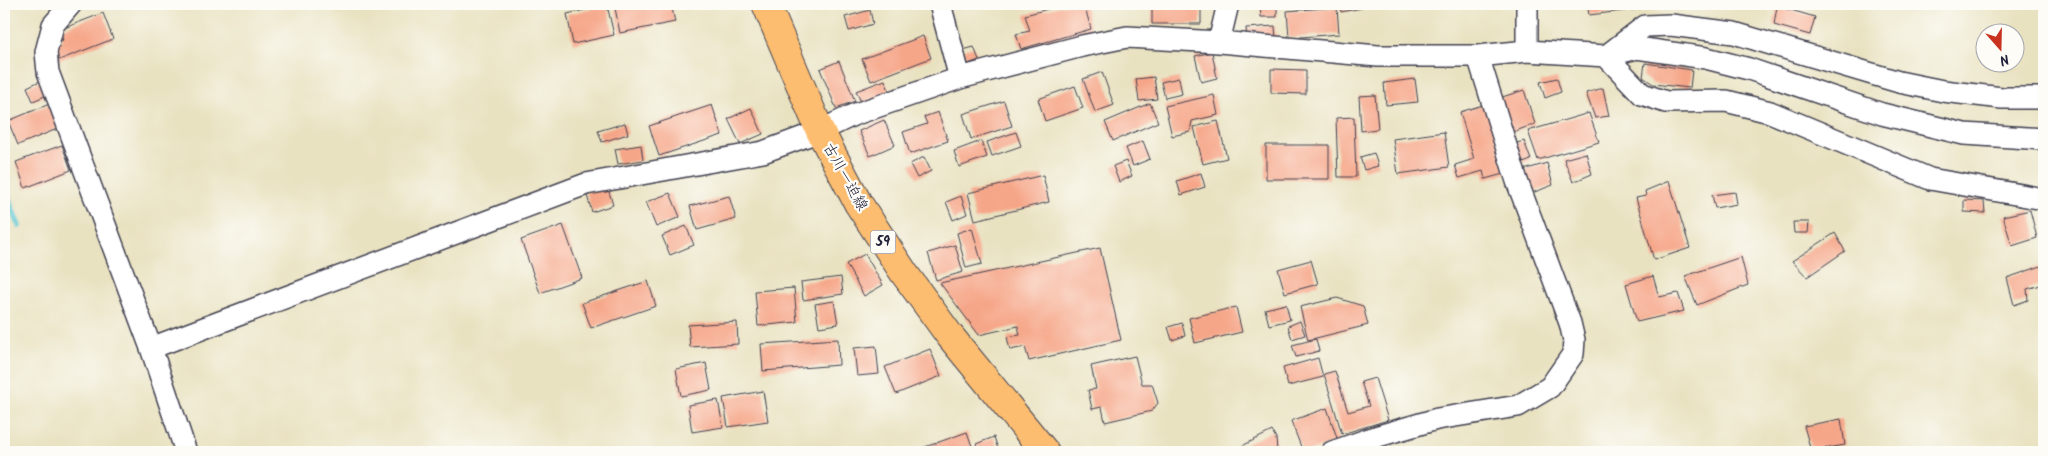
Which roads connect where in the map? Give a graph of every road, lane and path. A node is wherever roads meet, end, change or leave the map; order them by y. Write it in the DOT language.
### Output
graph roads {
  1 [pos="71,4"];
  2 [pos="766,4"];
  3 [pos="940,4"];
  4 [pos="1228,4"];
  5 [pos="1527,4"];
  6 [pos="1219,42"];
  7 [pos="1528,51"];
  8 [pos="1478,56"];
  9 [pos="1606,56"];
  10 [pos="960,78"];
  11 [pos="2044,98"];
  12 [pos="820,131"];
  13 [pos="2044,139"];
  14 [pos="2044,199"];
  15 [pos="151,348"];
  16 [pos="186,452"];
  17 [pos="1045,452"];
  18 [pos="1332,452"];
  1 -- 15 [label="street"];
  2 -- 12 [label="main road, 古川一迫線 / 59"];
  3 -- 10 [label="street"];
  4 -- 6 [label="street"];
  5 -- 7 [label="street"];
  6 -- 8 [label="street"];
  6 -- 10 [label="street"];
  7 -- 8 [label="street"];
  7 -- 9 [label="street"];
  8 -- 18 [label="street"];
  9 -- 11 [label="street"];
  9 -- 13 [label="street"];
  9 -- 14 [label="street"];
  10 -- 12 [label="street"];
  12 -- 15 [label="street"];
  12 -- 17 [label="main road, 古川一迫線 / 59"];
  15 -- 16 [label="street"];
}
